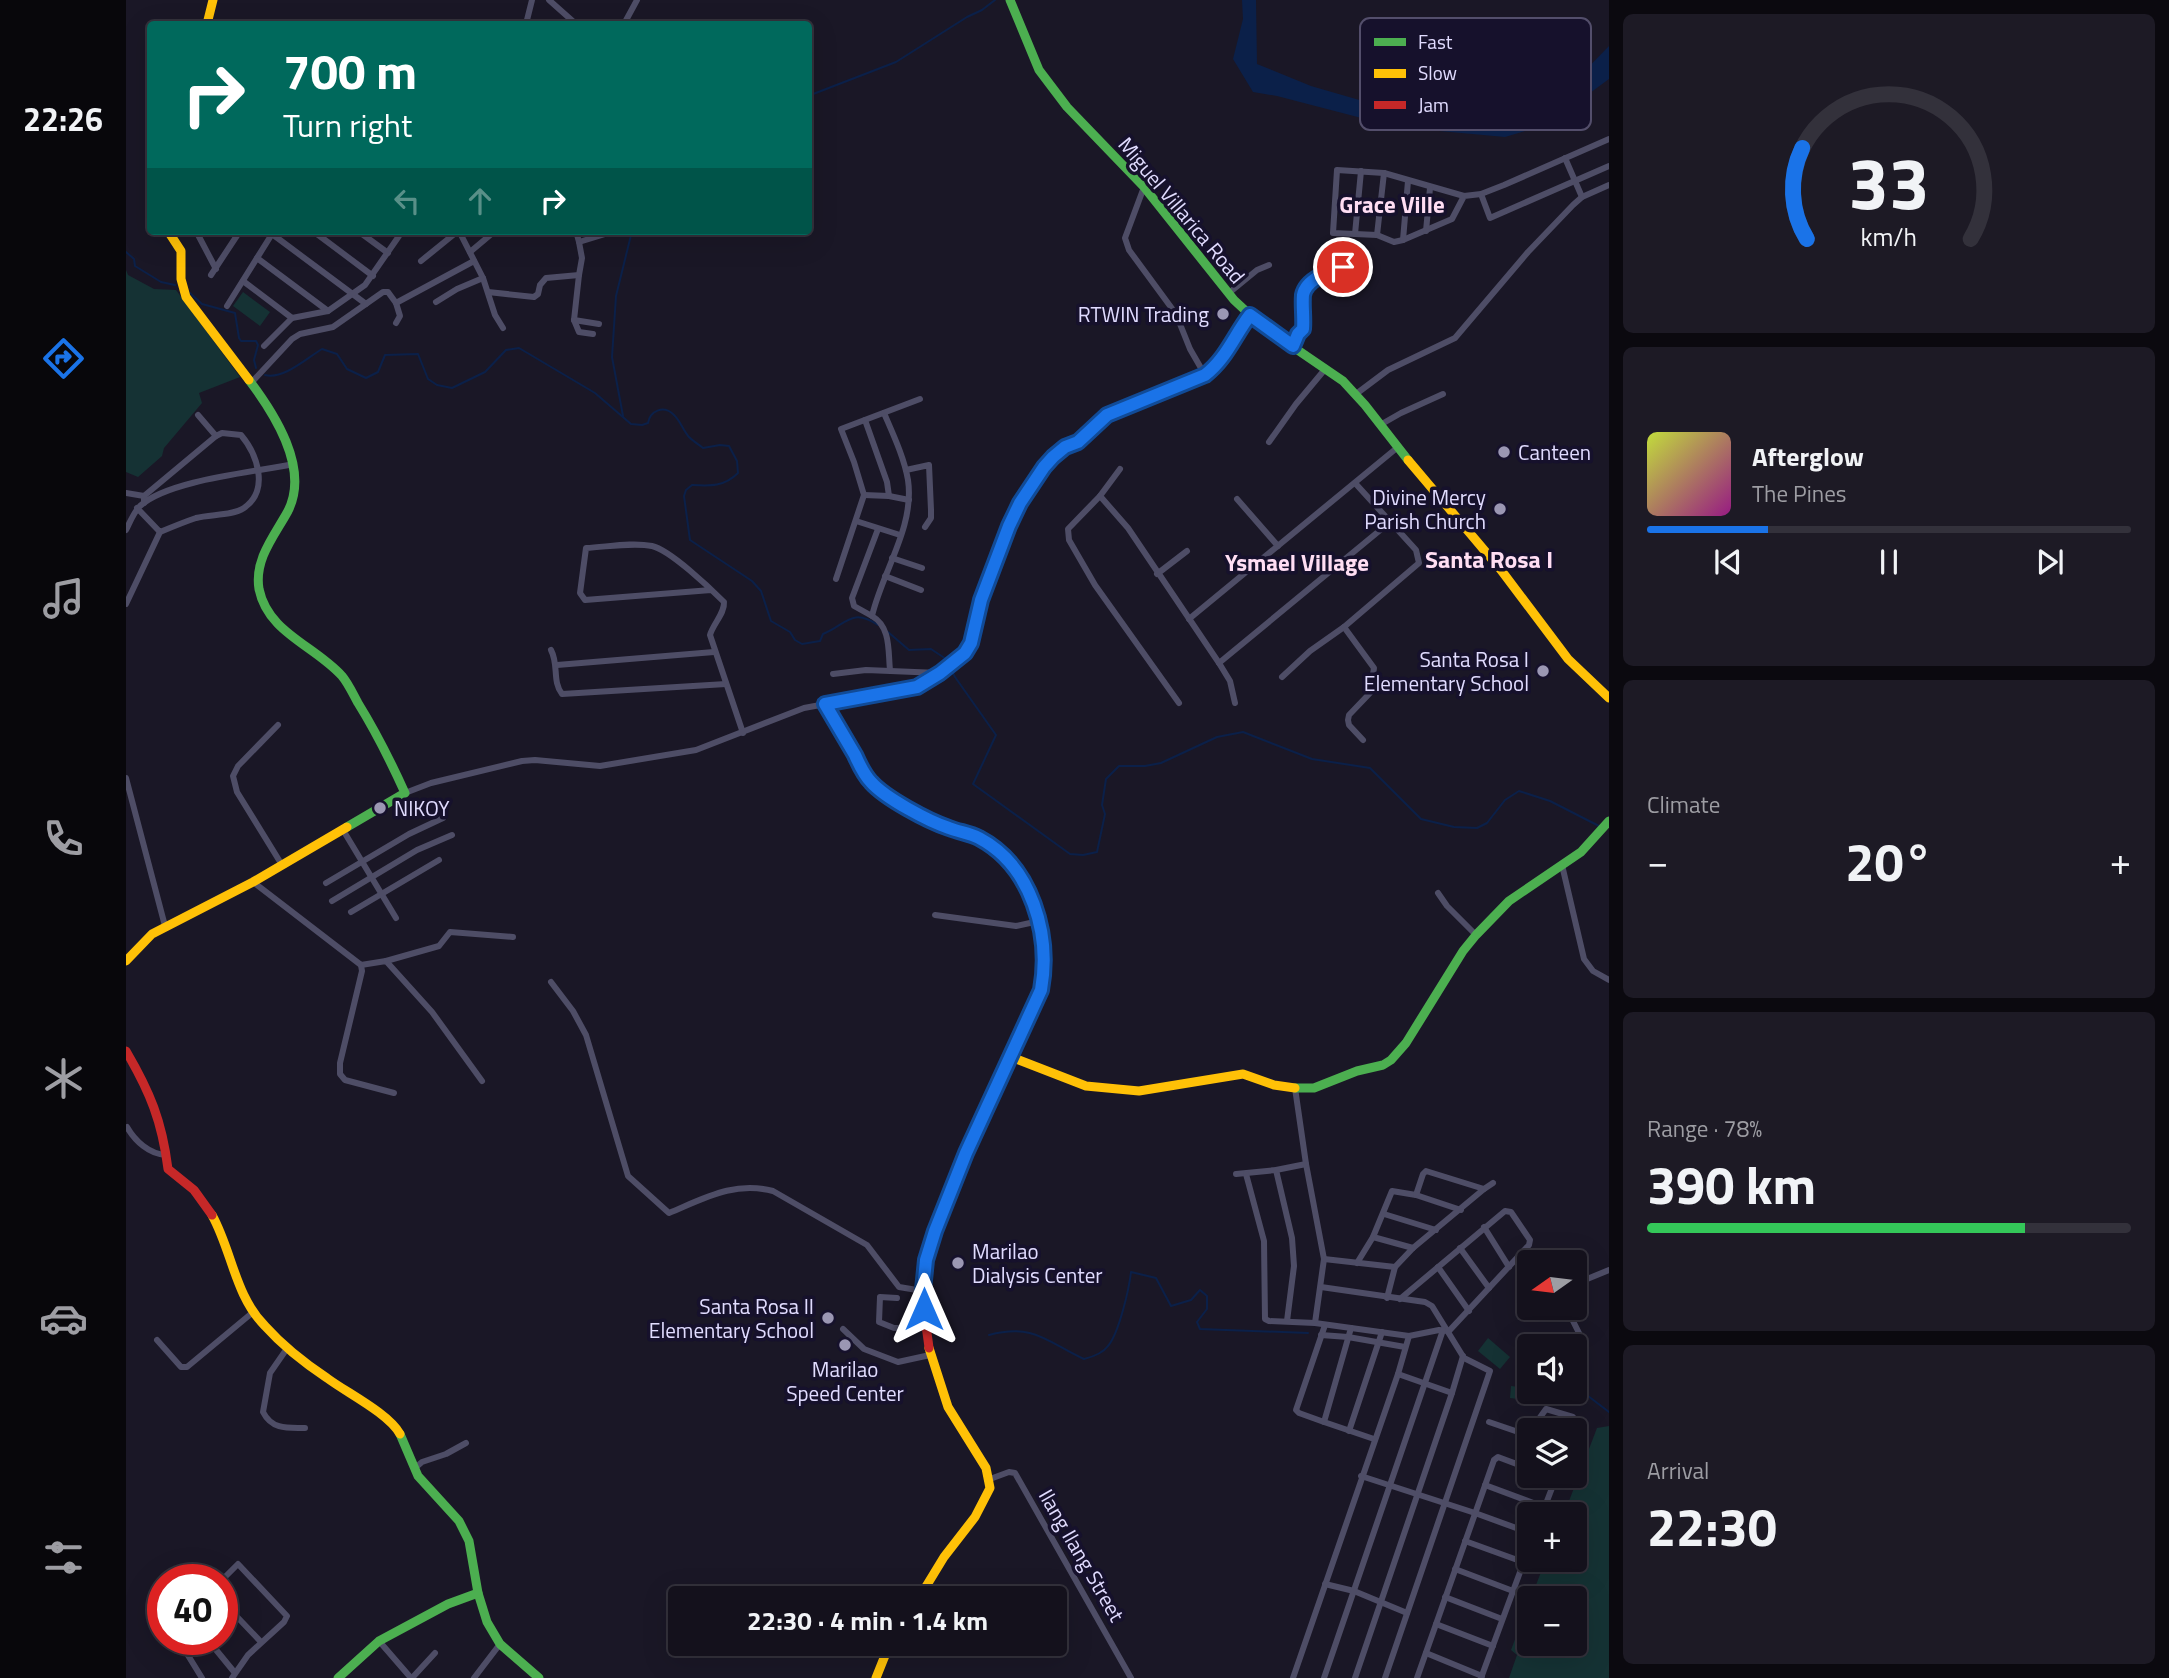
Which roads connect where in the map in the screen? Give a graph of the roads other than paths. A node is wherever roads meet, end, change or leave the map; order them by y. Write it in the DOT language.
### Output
graph roads {
  1 [pos="213,0"];
  2 [pos="533,0"];
  3 [pos="549,0"];
  4 [pos="636,0"];
  5 [pos="1010,0"];
  6 [pos="208,21"];
  7 [pos="527,21"];
  8 [pos="573,21"];
  9 [pos="626,21"];
  10 [pos="1609,139"];
  11 [pos="1565,158"];
  12 [pos="1609,166"];
  13 [pos="1361,171"];
  14 [pos="1384,173"];
  15 [pos="1408,181"];
  16 [pos="1575,181"];
  17 [pos="1609,185"];
  18 [pos="1144,187"];
  19 [pos="1430,188"];
  20 [pos="1481,194"];
  21 [pos="1464,197"];
  22 [pos="1581,197"];
  23 [pos="1426,231"];
  24 [pos="1355,234"];
  25 [pos="171,235"];
  26 [pos="198,235"];
  27 [pos="205,235"];
  28 [pos="237,235"];
  29 [pos="268,235"];
  30 [pos="274,235"];
  31 [pos="318,235"];
  32 [pos="363,235"];
  33 [pos="399,235"];
  34 [pos="453,235"];
  35 [pos="460,235"];
  36 [pos="490,235"];
  37 [pos="577,235"];
  38 [pos="602,235"];
  39 [pos="1377,235"];
  40 [pos="1403,240"];
  41 [pos="201,241"];
  42 [pos="579,242"];
  43 [pos="470,251"];
  44 [pos="388,253"];
  45 [pos="257,258"];
  46 [pos="421,261"];
  47 [pos="474,261"];
  48 [pos="1269,265"];
  49 [pos="1353,265"];
  50 [pos="579,275"];
  51 [pos="373,276"];
  52 [pos="483,278"];
  53 [pos="243,281"];
  54 [pos="488,292"];
  55 [pos="1229,293"];
  56 [pos="353,294"];
  57 [pos="436,302"];
  58 [pos="396,303"];
  59 [pos="366,304"];
  60 [pos="227,306"];
  61 [pos="328,311"];
  62 [pos="1250,315"];
  63 [pos="292,318"];
  64 [pos="575,320"];
  65 [pos="396,323"];
  66 [pos="599,324"];
  67 [pos="503,328"];
  68 [pos="593,334"];
  69 [pos="264,346"];
  70 [pos="1293,346"];
  71 [pos="1326,368"];
  72 [pos="1205,375"];
  73 [pos="251,383"];
  74 [pos="1356,394"];
  75 [pos="1443,394"];
  76 [pos="920,399"];
  77 [pos="884,413"];
  78 [pos="198,415"];
  79 [pos="865,420"];
  80 [pos="1380,425"];
  81 [pos="216,436"];
  82 [pos="1269,442"];
  83 [pos="1398,447"];
  84 [pos="294,464"];
  85 [pos="906,470"];
  86 [pos="1120,470"];
  87 [pos="260,471"];
  88 [pos="1355,483"];
  89 [pos="126,493"];
  90 [pos="864,495"];
  91 [pos="889,496"];
  92 [pos="1100,496"];
  93 [pos="1237,499"];
  94 [pos="909,500"];
  95 [pos="142,502"];
  96 [pos="856,521"];
  97 [pos="1390,522"];
  98 [pos="925,527"];
  99 [pos="878,529"];
  100 [pos="126,530"];
  101 [pos="160,532"];
  102 [pos="900,535"];
  103 [pos="1278,546"];
  104 [pos="1187,551"];
  105 [pos="892,558"];
  106 [pos="922,568"];
  107 [pos="1157,573"];
  108 [pos="885,576"];
  109 [pos="836,579"];
  110 [pos="711,590"];
  111 [pos="921,590"];
  112 [pos="126,604"];
  113 [pos="874,618"];
  114 [pos="1189,619"];
  115 [pos="1344,627"];
  116 [pos="551,650"];
  117 [pos="714,652"];
  118 [pos="1219,663"];
  119 [pos="556,665"];
  120 [pos="890,670"];
  121 [pos="940,673"];
  122 [pos="833,674"];
  123 [pos="1282,677"];
  124 [pos="726,684"];
  125 [pos="1609,698"];
  126 [pos="1235,703"];
  127 [pos="825,704"];
  128 [pos="1179,704"];
  129 [pos="278,725"];
  130 [pos="743,733"];
  131 [pos="1363,740"];
  132 [pos="126,778"];
  133 [pos="405,793"];
  134 [pos="443,818"];
  135 [pos="1609,821"];
  136 [pos="343,830"];
  137 [pos="452,835"];
  138 [pos="439,860"];
  139 [pos="362,862"];
  140 [pos="1562,865"];
  141 [pos="282,866"];
  142 [pos="371,876"];
  143 [pos="253,882"];
  144 [pos="327,883"];
  145 [pos="1438,893"];
  146 [pos="382,894"];
  147 [pos="331,901"];
  148 [pos="351,912"];
  149 [pos="935,915"];
  150 [pos="396,918"];
  151 [pos="1039,920"];
  152 [pos="166,926"];
  153 [pos="1476,935"];
  154 [pos="513,936"];
  155 [pos="126,961"];
  156 [pos="386,961"];
  157 [pos="361,965"];
  158 [pos="1609,980"];
  159 [pos="551,982"];
  160 [pos="126,1051"];
  161 [pos="1010,1057"];
  162 [pos="482,1081"];
  163 [pos="1295,1088"];
  164 [pos="394,1093"];
  165 [pos="127,1127"];
  166 [pos="166,1155"];
  167 [pos="1306,1164"];
  168 [pos="1276,1170"];
  169 [pos="1236,1174"];
  170 [pos="1246,1174"];
  171 [pos="1493,1183"];
  172 [pos="1484,1189"];
  173 [pos="1416,1195"];
  174 [pos="1461,1210"];
  175 [pos="1384,1213"];
  176 [pos="1484,1227"];
  177 [pos="1436,1230"];
  178 [pos="1373,1237"];
  179 [pos="1413,1248"];
  180 [pos="1460,1248"];
  181 [pos="1324,1259"];
  182 [pos="1357,1263"];
  183 [pos="1509,1266"];
  184 [pos="1438,1267"];
  185 [pos="1395,1268"];
  186 [pos="1609,1270"];
  187 [pos="1587,1279"];
  188 [pos="1321,1287"];
  189 [pos="1489,1288"];
  190 [pos="923,1290"];
  191 [pos="897,1298"];
  192 [pos="1387,1298"];
  193 [pos="1400,1299"];
  194 [pos="1469,1311"];
  195 [pos="252,1313"];
  196 [pos="1287,1321"];
  197 [pos="1315,1323"];
  198 [pos="1325,1325"];
  199 [pos="926,1328"];
  200 [pos="1351,1328"];
  201 [pos="843,1329"];
  202 [pos="1446,1331"];
  203 [pos="1382,1332"];
  204 [pos="1321,1335"];
  205 [pos="1409,1336"];
  206 [pos="1348,1337"];
  207 [pos="157,1340"];
  208 [pos="1380,1341"];
  209 [pos="288,1347"];
  210 [pos="1405,1347"];
  211 [pos="929,1355"];
  212 [pos="1463,1356"];
  213 [pos="1398,1374"];
  214 [pos="1426,1382"];
  215 [pos="1452,1392"];
  216 [pos="1539,1418"];
  217 [pos="1574,1418"];
  218 [pos="1324,1422"];
  219 [pos="1489,1422"];
  220 [pos="305,1428"];
  221 [pos="1349,1431"];
  222 [pos="1517,1432"];
  223 [pos="1374,1438"];
  224 [pos="466,1443"];
  225 [pos="1517,1464"];
  226 [pos="415,1468"];
  227 [pos="1362,1476"];
  228 [pos="990,1479"];
  229 [pos="1485,1485"];
  230 [pos="1390,1487"];
  231 [pos="1418,1496"];
  232 [pos="1524,1502"];
  233 [pos="1446,1504"];
  234 [pos="1475,1513"];
  235 [pos="1517,1528"];
  236 [pos="1465,1541"];
  237 [pos="1517,1560"];
  238 [pos="238,1564"];
  239 [pos="1455,1569"];
  240 [pos="1520,1572"];
  241 [pos="1325,1584"];
  242 [pos="926,1586"];
  243 [pos="1353,1591"];
  244 [pos="1513,1591"];
  245 [pos="478,1593"];
  246 [pos="1446,1597"];
  247 [pos="1379,1602"];
  248 [pos="1408,1613"];
  249 [pos="238,1617"];
  250 [pos="1502,1619"];
  251 [pos="1436,1624"];
  252 [pos="379,1641"];
  253 [pos="261,1642"];
  254 [pos="500,1644"];
  255 [pos="1493,1646"];
  256 [pos="435,1653"];
  257 [pos="1426,1653"];
  258 [pos="188,1655"];
  259 [pos="219,1655"];
  260 [pos="883,1656"];
  261 [pos="234,1676"];
  262 [pos="345,1676"];
  263 [pos="1481,1677"];
  264 [pos="202,1678"];
  265 [pos="411,1678"];
  266 [pos="474,1678"];
  267 [pos="539,1678"];
  268 [pos="876,1678"];
  269 [pos="1130,1678"];
  270 [pos="1293,1678"];
  271 [pos="1324,1678"];
  272 [pos="1355,1678"];
  273 [pos="1385,1678"];
  274 [pos="1417,1678"];
  1 -- 6 [label="street"];
  2 -- 7 [label="street"];
  3 -- 8 [label="street"];
  4 -- 9 [label="street"];
  5 -- 18 [label="street, Miguel Villarica Road"];
  10 -- 11 [label="street"];
  11 -- 16 [label="street"];
  11 -- 20 [label="street"];
  12 -- 16 [label="street"];
  13 -- 14 [label="street"];
  13 -- 24 [label="street"];
  13 -- 24 [label="street"];
  14 -- 15 [label="street"];
  14 -- 39 [label="street"];
  15 -- 19 [label="street"];
  15 -- 40 [label="street"];
  16 -- 20 [label="street"];
  16 -- 22 [label="street"];
  17 -- 22 [label="street"];
  18 -- 55 [label="street, Miguel Villarica Road"];
  18 -- 72 [label="street"];
  19 -- 21 [label="street"];
  19 -- 23 [label="street"];
  20 -- 21 [label="street"];
  21 -- 23 [label="street"];
  22 -- 74 [label="street"];
  23 -- 40 [label="street"];
  24 -- 39 [label="street"];
  25 -- 73 [label="street"];
  26 -- 41 [label="street"];
  27 -- 41 [label="street"];
  28 -- 41 [label="street"];
  29 -- 45 [label="street"];
  30 -- 56 [label="street"];
  31 -- 51 [label="street"];
  32 -- 44 [label="street"];
  33 -- 44 [label="street"];
  34 -- 46 [label="street"];
  35 -- 43 [label="street"];
  36 -- 43 [label="street"];
  37 -- 42 [label="street"];
  38 -- 42 [label="street"];
  39 -- 40 [label="street"];
  42 -- 50 [label="street"];
  43 -- 47 [label="street"];
  44 -- 51 [label="street"];
  45 -- 53 [label="street"];
  45 -- 61 [label="street"];
  47 -- 52 [label="street"];
  47 -- 58 [label="street"];
  48 -- 55 [label="street"];
  49 -- 70 [label="street"];
  50 -- 54 [label="street"];
  50 -- 64 [label="street"];
  51 -- 56 [label="street"];
  52 -- 54 [label="street"];
  52 -- 57 [label="street"];
  53 -- 60 [label="street"];
  53 -- 63 [label="street"];
  54 -- 67 [label="street"];
  55 -- 62 [label="street, Miguel Villarica Road"];
  56 -- 59 [label="street"];
  56 -- 61 [label="street"];
  58 -- 59 [label="street"];
  58 -- 65 [label="street"];
  59 -- 73 [label="street"];
  61 -- 63 [label="street"];
  62 -- 70 [label="street, Miguel Villarica Road"];
  62 -- 72 [label="street"];
  63 -- 69 [label="street"];
  64 -- 66 [label="street"];
  64 -- 68 [label="street"];
  70 -- 71 [label="street, Miguel Villarica Road"];
  71 -- 74 [label="street, Miguel Villarica Road"];
  71 -- 82 [label="street"];
  72 -- 121 [label="street"];
  73 -- 84 [label="street"];
  74 -- 80 [label="street, Miguel Villarica Road"];
  75 -- 80 [label="street"];
  76 -- 77 [label="street"];
  77 -- 79 [label="street"];
  77 -- 85 [label="street"];
  78 -- 81 [label="street"];
  79 -- 90 [label="street"];
  79 -- 91 [label="street"];
  80 -- 83 [label="street, Miguel Villarica Road"];
  81 -- 87 [label="street"];
  81 -- 95 [label="street"];
  83 -- 88 [label="street"];
  83 -- 125 [label="street, Miguel Villarica Road"];
  84 -- 87 [label="street"];
  84 -- 133 [label="street"];
  85 -- 94 [label="street"];
  85 -- 98 [label="street"];
  86 -- 92 [label="street"];
  87 -- 95 [label="street"];
  87 -- 101 [label="street"];
  88 -- 97 [label="street"];
  88 -- 103 [label="street"];
  89 -- 95 [label="street"];
  90 -- 91 [label="street"];
  90 -- 96 [label="street"];
  91 -- 94 [label="street"];
  92 -- 107 [label="street"];
  92 -- 128 [label="street"];
  93 -- 103 [label="street"];
  94 -- 102 [label="street"];
  95 -- 100 [label="street"];
  95 -- 101 [label="street"];
  96 -- 99 [label="street"];
  96 -- 109 [label="street"];
  97 -- 115 [label="street"];
  97 -- 118 [label="street"];
  99 -- 102 [label="street"];
  99 -- 113 [label="street"];
  101 -- 112 [label="street"];
  102 -- 105 [label="street"];
  103 -- 114 [label="street"];
  104 -- 107 [label="street"];
  105 -- 106 [label="street"];
  105 -- 108 [label="street"];
  107 -- 114 [label="street"];
  108 -- 111 [label="street"];
  108 -- 113 [label="street"];
  110 -- 110 [label="street"];
  110 -- 117 [label="street"];
  113 -- 120 [label="street"];
  114 -- 118 [label="street"];
  115 -- 123 [label="street"];
  115 -- 131 [label="street"];
  116 -- 119 [label="street"];
  117 -- 119 [label="street"];
  117 -- 124 [label="street"];
  118 -- 126 [label="street"];
  119 -- 124 [label="street"];
  120 -- 121 [label="street"];
  120 -- 122 [label="street"];
  121 -- 127 [label="street"];
  124 -- 130 [label="street"];
  127 -- 130 [label="street"];
  127 -- 151 [label="street"];
  129 -- 141 [label="street"];
  130 -- 133 [label="street"];
  132 -- 152 [label="street"];
  133 -- 136 [label="street"];
  134 -- 139 [label="street"];
  135 -- 140 [label="street"];
  136 -- 139 [label="street"];
  136 -- 141 [label="street"];
  137 -- 142 [label="street"];
  138 -- 146 [label="street"];
  139 -- 142 [label="street"];
  139 -- 144 [label="street"];
  140 -- 153 [label="street"];
  140 -- 158 [label="street"];
  141 -- 143 [label="street"];
  142 -- 146 [label="street"];
  142 -- 147 [label="street"];
  143 -- 152 [label="street"];
  143 -- 157 [label="street"];
  145 -- 153 [label="street"];
  146 -- 148 [label="street"];
  146 -- 150 [label="street"];
  149 -- 151 [label="street"];
  151 -- 161 [label="street"];
  152 -- 155 [label="street"];
  153 -- 163 [label="street"];
  154 -- 156 [label="street"];
  156 -- 157 [label="street"];
  156 -- 162 [label="street"];
  157 -- 164 [label="street"];
  159 -- 190 [label="street"];
  160 -- 166 [label="street"];
  161 -- 163 [label="street"];
  161 -- 190 [label="street"];
  163 -- 167 [label="street"];
  165 -- 166 [label="street"];
  166 -- 195 [label="street"];
  167 -- 168 [label="street"];
  167 -- 181 [label="street"];
  168 -- 170 [label="street"];
  168 -- 196 [label="street"];
  169 -- 170 [label="street"];
  170 -- 196 [label="street"];
  171 -- 172 [label="street"];
  172 -- 173 [label="street"];
  172 -- 174 [label="street"];
  173 -- 174 [label="street"];
  173 -- 175 [label="street"];
  174 -- 177 [label="street"];
  175 -- 177 [label="street"];
  175 -- 178 [label="street"];
  176 -- 180 [label="street"];
  176 -- 183 [label="street"];
  176 -- 183 [label="street"];
  177 -- 179 [label="street"];
  178 -- 179 [label="street"];
  178 -- 182 [label="street"];
  179 -- 185 [label="street"];
  180 -- 184 [label="street"];
  180 -- 189 [label="street"];
  181 -- 182 [label="street"];
  181 -- 188 [label="street"];
  182 -- 185 [label="street"];
  183 -- 189 [label="street"];
  184 -- 193 [label="street"];
  184 -- 194 [label="street"];
  185 -- 192 [label="street"];
  186 -- 187 [label="street"];
  188 -- 192 [label="street"];
  188 -- 197 [label="street"];
  189 -- 194 [label="street"];
  190 -- 199 [label="street"];
  191 -- 199 [label="street"];
  192 -- 193 [label="street"];
  193 -- 202 [label="street"];
  194 -- 202 [label="street"];
  195 -- 207 [label="street"];
  195 -- 209 [label="street"];
  196 -- 197 [label="street"];
  197 -- 198 [label="street"];
  198 -- 200 [label="street"];
  198 -- 204 [label="street"];
  199 -- 211 [label="street"];
  200 -- 203 [label="street"];
  200 -- 206 [label="street"];
  201 -- 211 [label="street"];
  202 -- 205 [label="street"];
  202 -- 212 [label="street"];
  202 -- 214 [label="street"];
  203 -- 205 [label="street"];
  203 -- 208 [label="street"];
  204 -- 206 [label="street"];
  204 -- 218 [label="street"];
  205 -- 210 [label="street"];
  206 -- 208 [label="street"];
  206 -- 218 [label="street"];
  208 -- 210 [label="street"];
  208 -- 221 [label="street"];
  209 -- 220 [label="street"];
  209 -- 226 [label="street"];
  210 -- 213 [label="street"];
  211 -- 228 [label="street"];
  212 -- 215 [label="street"];
  212 -- 233 [label="street"];
  213 -- 214 [label="street"];
  213 -- 223 [label="street"];
  214 -- 215 [label="street"];
  214 -- 230 [label="street"];
  215 -- 231 [label="street"];
  216 -- 217 [label="street"];
  218 -- 221 [label="street"];
  219 -- 222 [label="street"];
  221 -- 223 [label="street"];
  223 -- 227 [label="street"];
  224 -- 226 [label="street"];
  225 -- 229 [label="street"];
  226 -- 245 [label="street"];
  227 -- 230 [label="street"];
  227 -- 241 [label="street"];
  228 -- 242 [label="street"];
  228 -- 269 [label="street, Ilang Ilang Street"];
  229 -- 232 [label="street"];
  229 -- 234 [label="street"];
  230 -- 231 [label="street"];
  230 -- 243 [label="street"];
  231 -- 233 [label="street"];
  231 -- 247 [label="street"];
  233 -- 234 [label="street"];
  233 -- 248 [label="street"];
  234 -- 235 [label="street"];
  234 -- 236 [label="street"];
  236 -- 237 [label="street"];
  236 -- 239 [label="street"];
  238 -- 253 [label="street"];
  239 -- 244 [label="street"];
  239 -- 246 [label="street"];
  240 -- 244 [label="street"];
  241 -- 243 [label="street"];
  241 -- 270 [label="street"];
  243 -- 247 [label="street"];
  243 -- 271 [label="street"];
  244 -- 250 [label="street"];
  245 -- 252 [label="street"];
  245 -- 254 [label="street"];
  246 -- 250 [label="street"];
  246 -- 251 [label="street"];
  247 -- 248 [label="street"];
  247 -- 272 [label="street"];
  248 -- 273 [label="street"];
  249 -- 253 [label="street"];
  250 -- 255 [label="street"];
  251 -- 255 [label="street"];
  251 -- 257 [label="street"];
  252 -- 262 [label="street"];
  252 -- 265 [label="street"];
  253 -- 261 [label="street"];
  254 -- 266 [label="street"];
  254 -- 267 [label="street"];
  255 -- 263 [label="street"];
  256 -- 265 [label="street"];
  257 -- 263 [label="street"];
  257 -- 274 [label="street"];
  258 -- 264 [label="street"];
  259 -- 261 [label="street"];
  260 -- 268 [label="street"];
}
